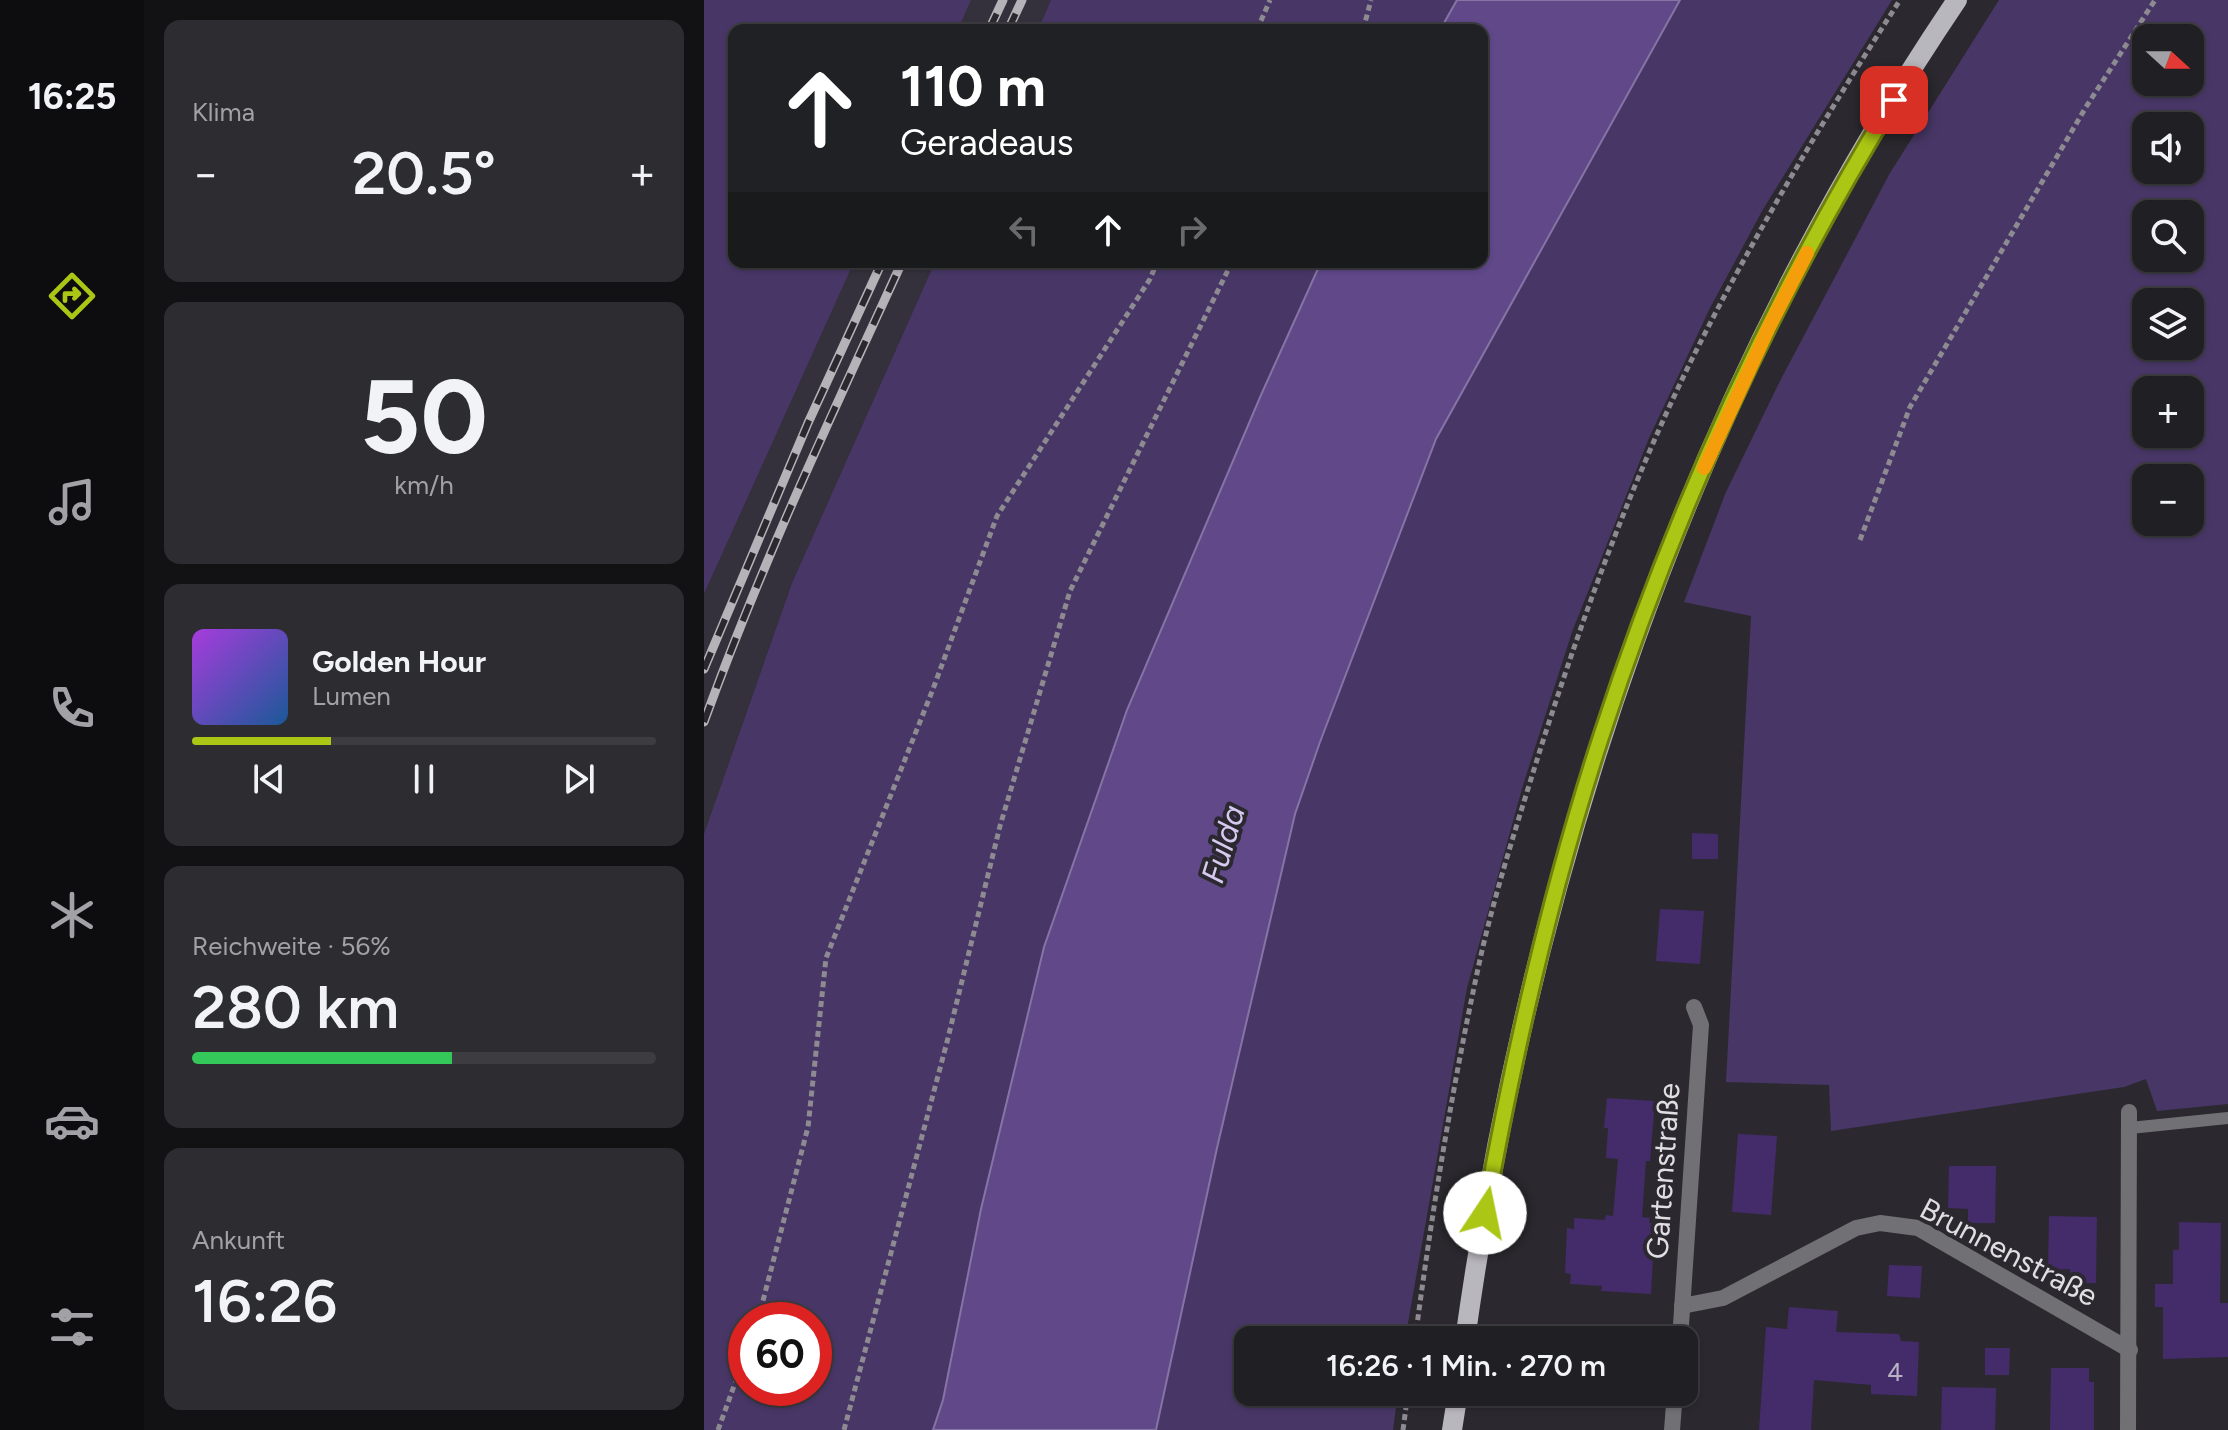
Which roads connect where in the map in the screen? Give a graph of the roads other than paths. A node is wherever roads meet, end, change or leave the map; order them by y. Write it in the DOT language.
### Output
graph roads {
  1 [pos="1957,0"];
  2 [pos="1694,1007"];
  3 [pos="2228,1118"];
  4 [pos="2129,1120"];
  5 [pos="1682,1306"];
  6 [pos="1467,1326"];
  7 [pos="1681,1326"];
  8 [pos="2130,1350"];
  9 [pos="1456,1406"];
  10 [pos="1674,1406"];
  11 [pos="1452,1430"];
  12 [pos="1672,1430"];
  13 [pos="2128,1430"];
  1 -- 6 [label="main road"];
  2 -- 5 [label="street, Gartenstraße"];
  3 -- 4 [label="lane"];
  4 -- 8 [label="street"];
  5 -- 7 [label="street, Gartenstraße"];
  5 -- 8 [label="street, Brunnenstraße"];
  8 -- 13 [label="street"];
  9 -- 11 [label="main road"];
  10 -- 12 [label="street"];
}
